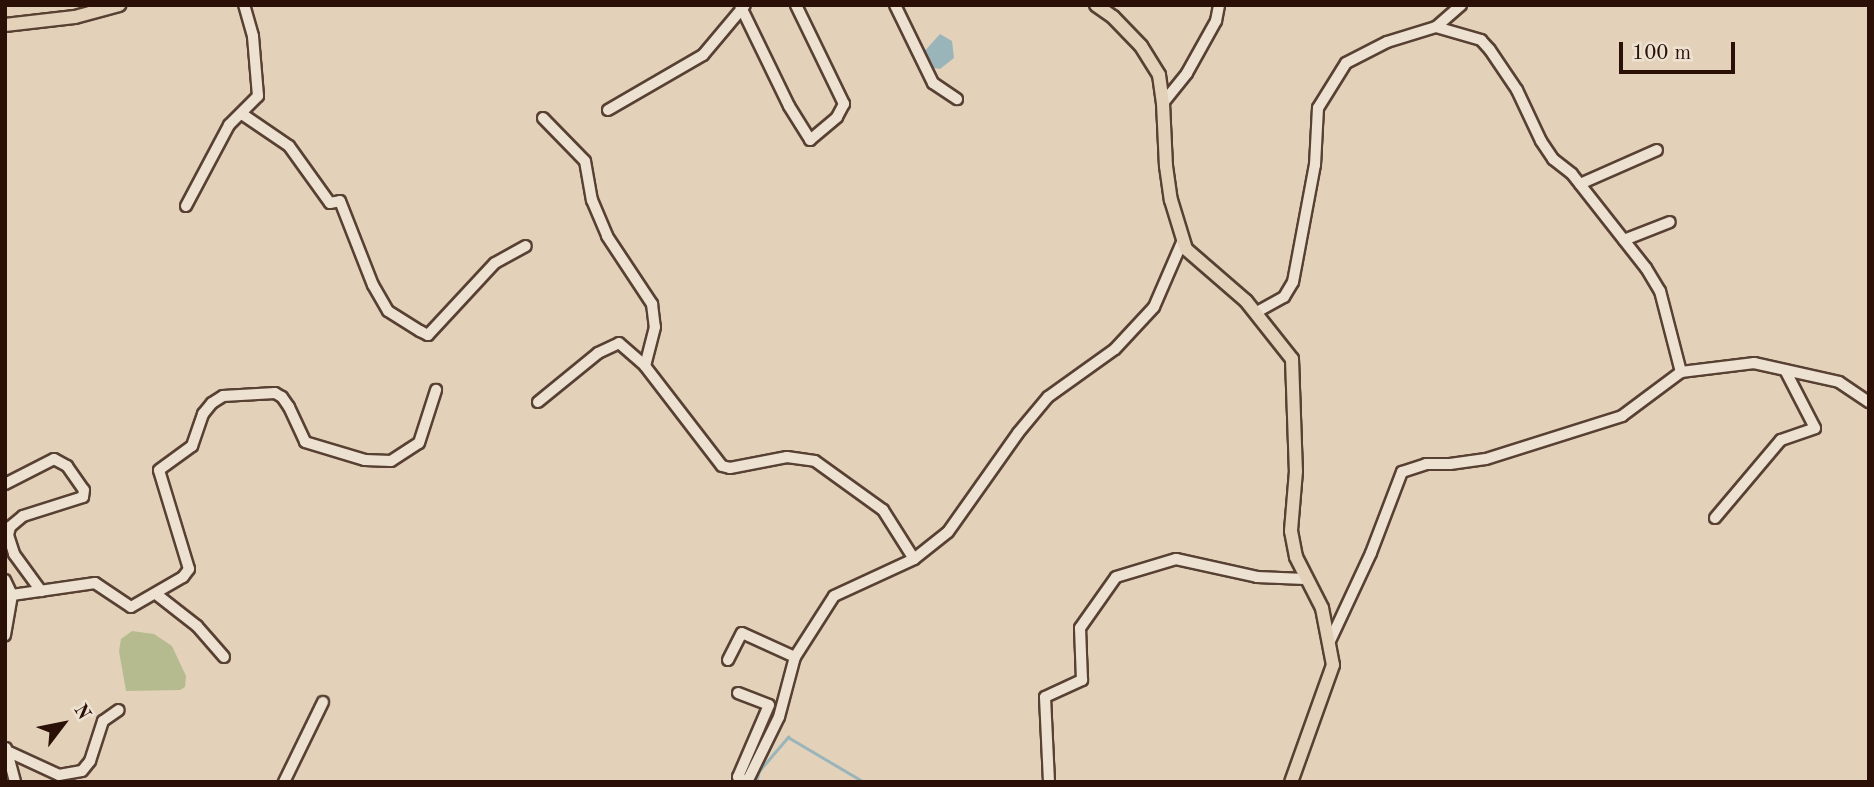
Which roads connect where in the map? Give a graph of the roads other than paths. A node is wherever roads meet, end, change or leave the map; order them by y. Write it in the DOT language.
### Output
graph roads {
  1 [pos="119,5"];
  2 [pos="244,5"];
  3 [pos="796,5"];
  4 [pos="895,5"];
  5 [pos="1096,5"];
  6 [pos="1219,5"];
  7 [pos="1461,5"];
  8 [pos="742,6"];
  9 [pos="5,25"];
  10 [pos="1436,27"];
  11 [pos="957,99"];
  12 [pos="1163,103"];
  13 [pos="608,110"];
  14 [pos="242,114"];
  15 [pos="543,118"];
  16 [pos="1657,150"];
  17 [pos="1580,184"];
  18 [pos="186,206"];
  19 [pos="1670,222"];
  20 [pos="1183,240"];
  21 [pos="1624,240"];
  22 [pos="526,246"];
  23 [pos="1255,313"];
  24 [pos="645,366"];
  25 [pos="1785,370"];
  26 [pos="1681,372"];
  27 [pos="436,390"];
  28 [pos="538,402"];
  29 [pos="1869,402"];
  30 [pos="5,484"];
  31 [pos="1715,518"];
  32 [pos="914,559"];
  33 [pos="1305,579"];
  34 [pos="5,580"];
  35 [pos="41,591"];
  36 [pos="156,594"];
  37 [pos="12,595"];
  38 [pos="5,635"];
  39 [pos="1330,641"];
  40 [pos="224,657"];
  41 [pos="795,657"];
  42 [pos="728,660"];
  43 [pos="738,693"];
  44 [pos="323,702"];
  45 [pos="119,710"];
  46 [pos="6,749"];
  47 [pos="15,782"];
  48 [pos="284,782"];
  49 [pos="747,782"];
  50 [pos="1049,782"];
  51 [pos="1291,782"];
  1 -- 9 [label="main road"];
  2 -- 14 [label="street"];
  3 -- 8 [label="street"];
  4 -- 11 [label="street"];
  5 -- 12 [label="main road"];
  6 -- 12 [label="street"];
  7 -- 10 [label="street"];
  8 -- 13 [label="street"];
  10 -- 17 [label="street"];
  10 -- 23 [label="street"];
  12 -- 20 [label="main road"];
  14 -- 18 [label="street"];
  14 -- 22 [label="street"];
  15 -- 24 [label="street"];
  16 -- 17 [label="street"];
  17 -- 21 [label="street"];
  19 -- 21 [label="street"];
  20 -- 23 [label="main road"];
  20 -- 32 [label="street"];
  21 -- 26 [label="street"];
  23 -- 33 [label="main road"];
  24 -- 28 [label="street"];
  24 -- 32 [label="street"];
  25 -- 26 [label="street"];
  25 -- 29 [label="street"];
  25 -- 31 [label="street"];
  26 -- 39 [label="street"];
  27 -- 36 [label="street"];
  30 -- 35 [label="street"];
  32 -- 41 [label="street"];
  33 -- 39 [label="main road"];
  33 -- 50 [label="street"];
  34 -- 37 [label="street"];
  35 -- 36 [label="street"];
  35 -- 37 [label="street"];
  36 -- 40 [label="street"];
  37 -- 38 [label="street"];
  39 -- 51 [label="main road"];
  41 -- 42 [label="street"];
  41 -- 49 [label="street"];
  43 -- 49 [label="street"];
  44 -- 48 [label="street"];
  45 -- 46 [label="street"];
  46 -- 47 [label="street"];
}
